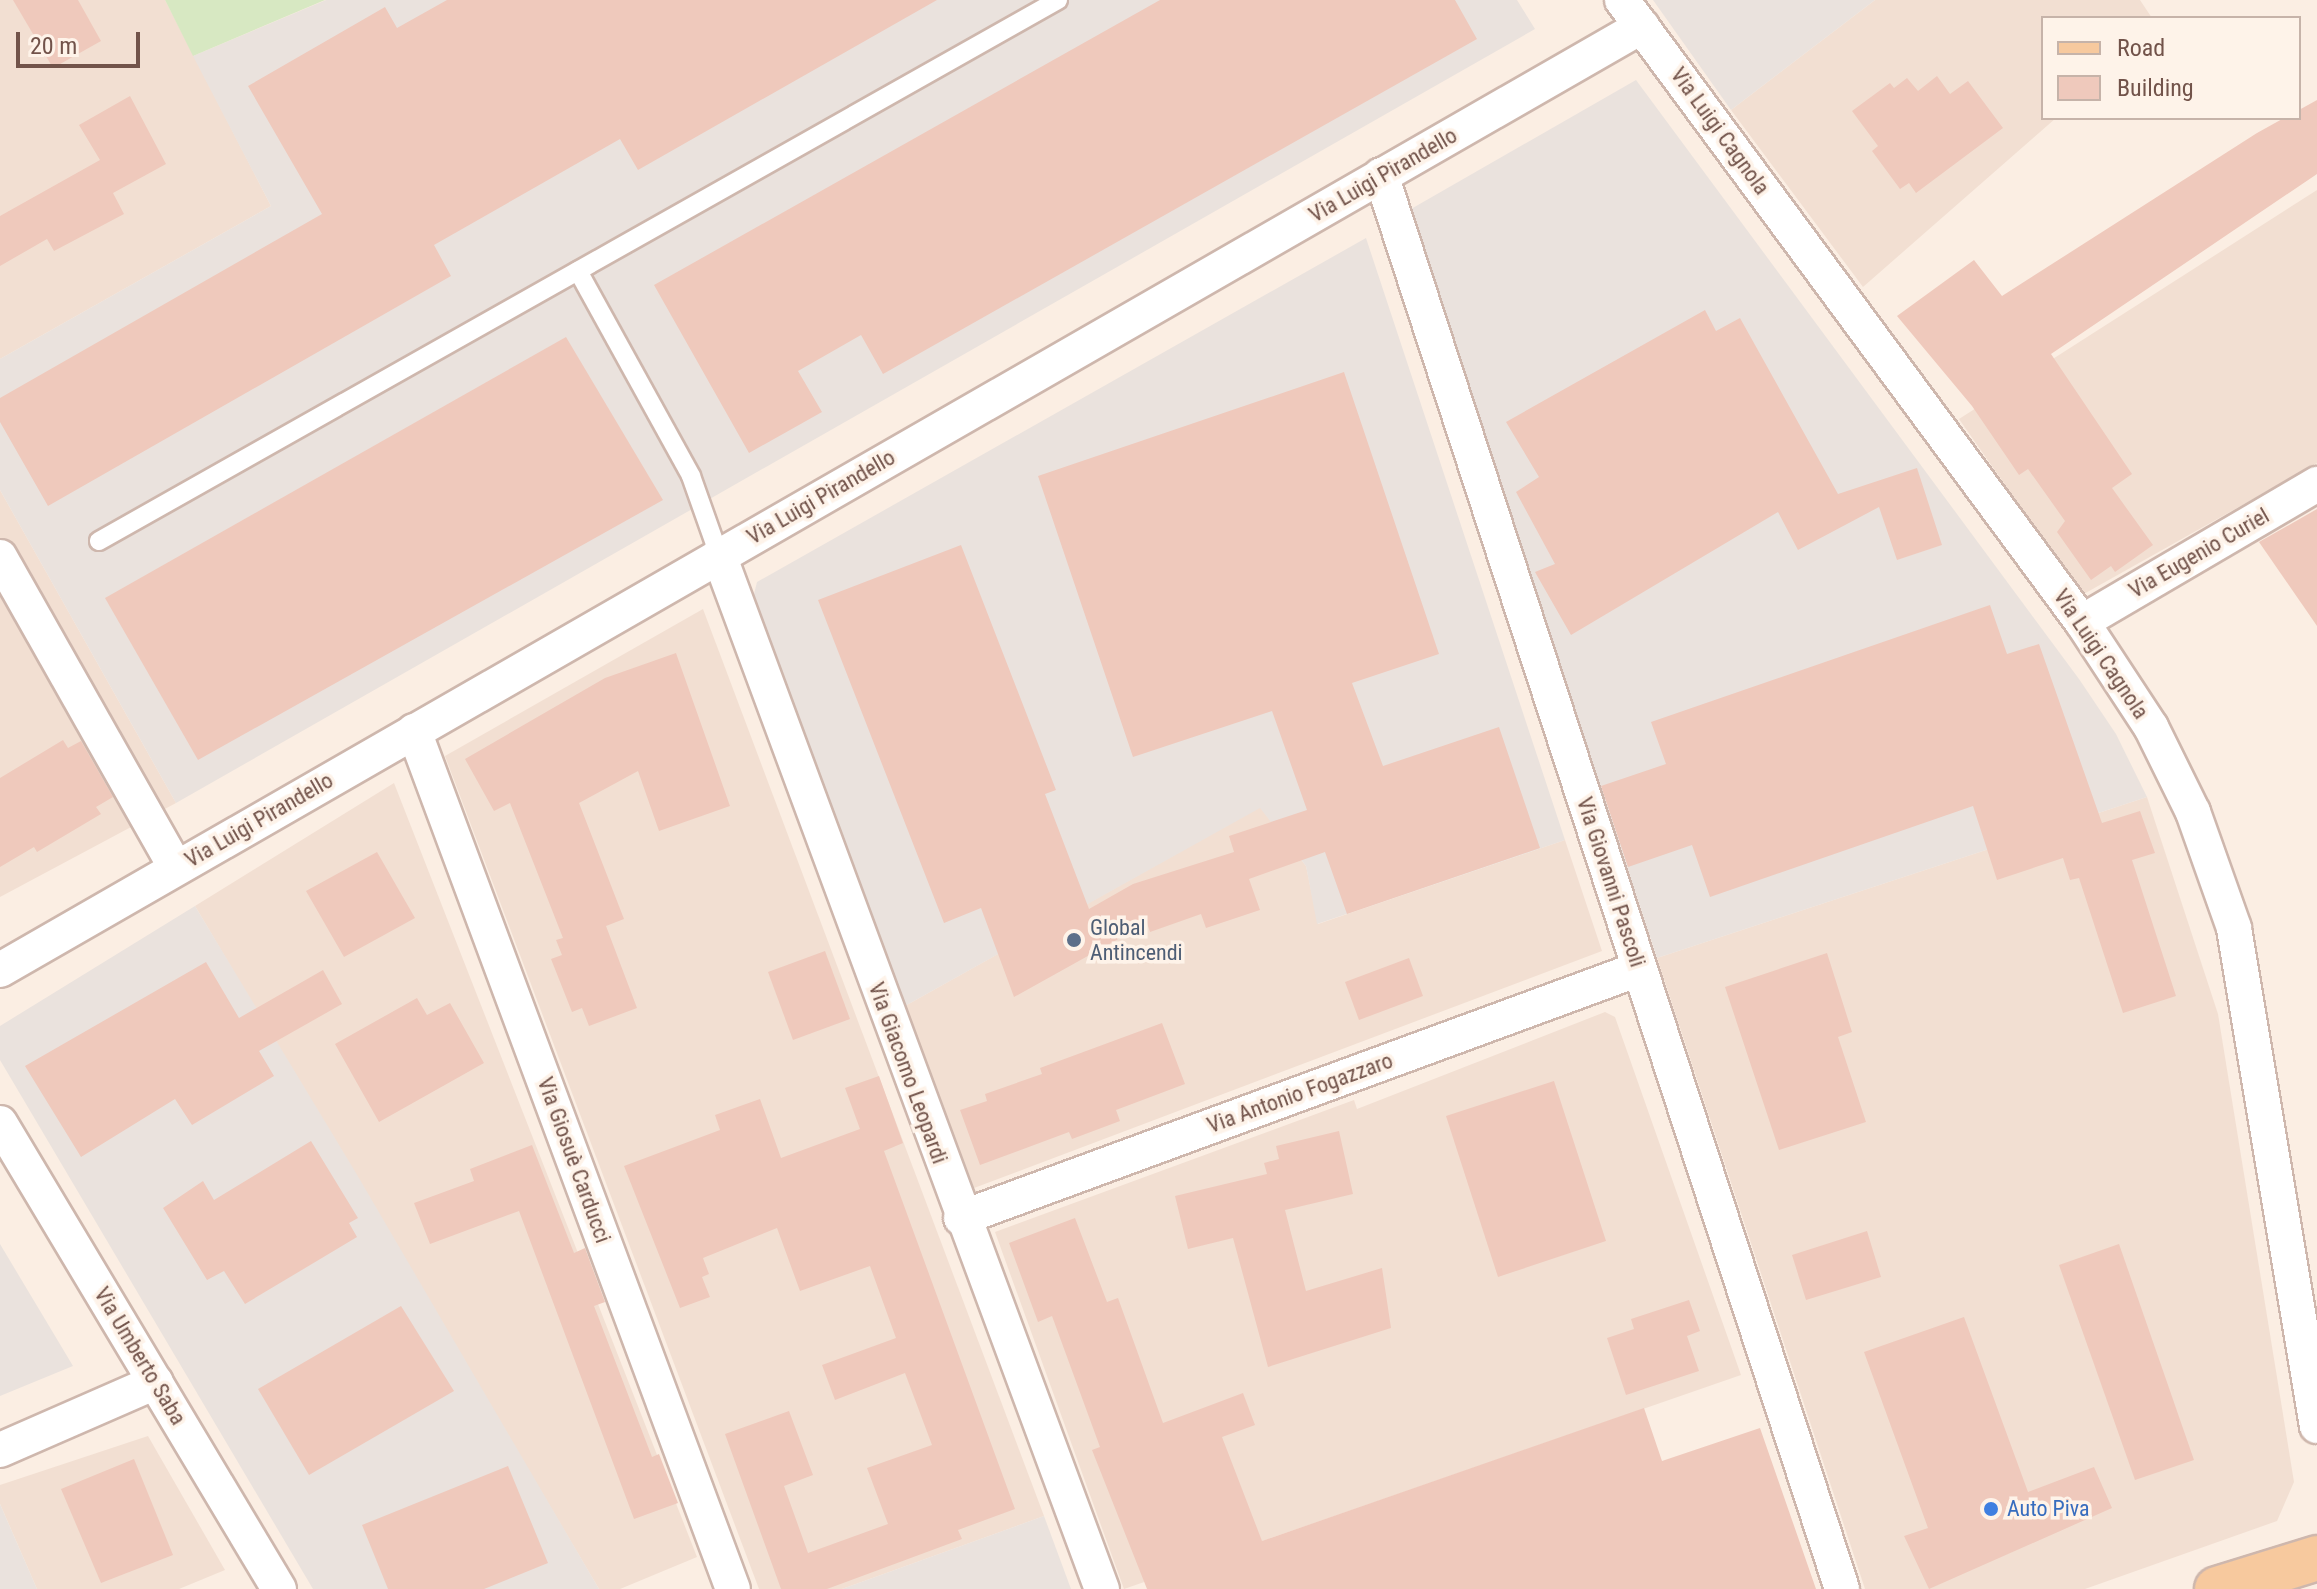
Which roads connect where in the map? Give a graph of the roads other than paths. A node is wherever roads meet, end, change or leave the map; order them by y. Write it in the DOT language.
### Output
graph roads {
  1 [pos="1058,0"];
  2 [pos="1632,13"];
  3 [pos="1381,175"];
  4 [pos="578,271"];
  5 [pos="2317,484"];
  6 [pos="99,541"];
  7 [pos="719,555"];
  8 [pos="0,557"];
  9 [pos="2082,622"];
  10 [pos="414,731"];
  11 [pos="176,868"];
  12 [pos="1639,969"];
  13 [pos="0,970"];
  14 [pos="0,1123"];
  15 [pos="961,1218"];
  16 [pos="156,1382"];
  17 [pos="2317,1426"];
  18 [pos="0,1450"];
  19 [pos="2317,1558"];
  20 [pos="723,1586"];
  21 [pos="279,1589"];
  22 [pos="1102,1589"];
  23 [pos="1842,1589"];
  24 [pos="2217,1589"];
  1 -- 4 [label="lane"];
  2 -- 3 [label="street, Via Luigi Pirandello"];
  2 -- 9 [label="street, Via Luigi Cagnola"];
  3 -- 7 [label="street, Via Luigi Pirandello"];
  3 -- 12 [label="street, Via Giovanni Pascoli"];
  4 -- 6 [label="lane"];
  4 -- 7 [label="lane"];
  5 -- 9 [label="street, Via Eugenio Curiel"];
  7 -- 10 [label="street, Via Luigi Pirandello"];
  7 -- 15 [label="street, Via Giacomo Leopardi"];
  8 -- 11 [label="street"];
  9 -- 17 [label="street, Via Luigi Cagnola"];
  10 -- 11 [label="street, Via Luigi Pirandello"];
  10 -- 20 [label="street, Via Giosuè Carducci"];
  11 -- 13 [label="street, Via Luigi Pirandello"];
  12 -- 15 [label="street, Via Antonio Fogazzaro"];
  12 -- 23 [label="street, Via Giovanni Pascoli"];
  14 -- 16 [label="street, Via Umberto Saba"];
  15 -- 22 [label="street, Via Giacomo Leopardi"];
  16 -- 18 [label="street"];
  16 -- 21 [label="street, Via Umberto Saba"];
  19 -- 24 [label="main road"];
}
